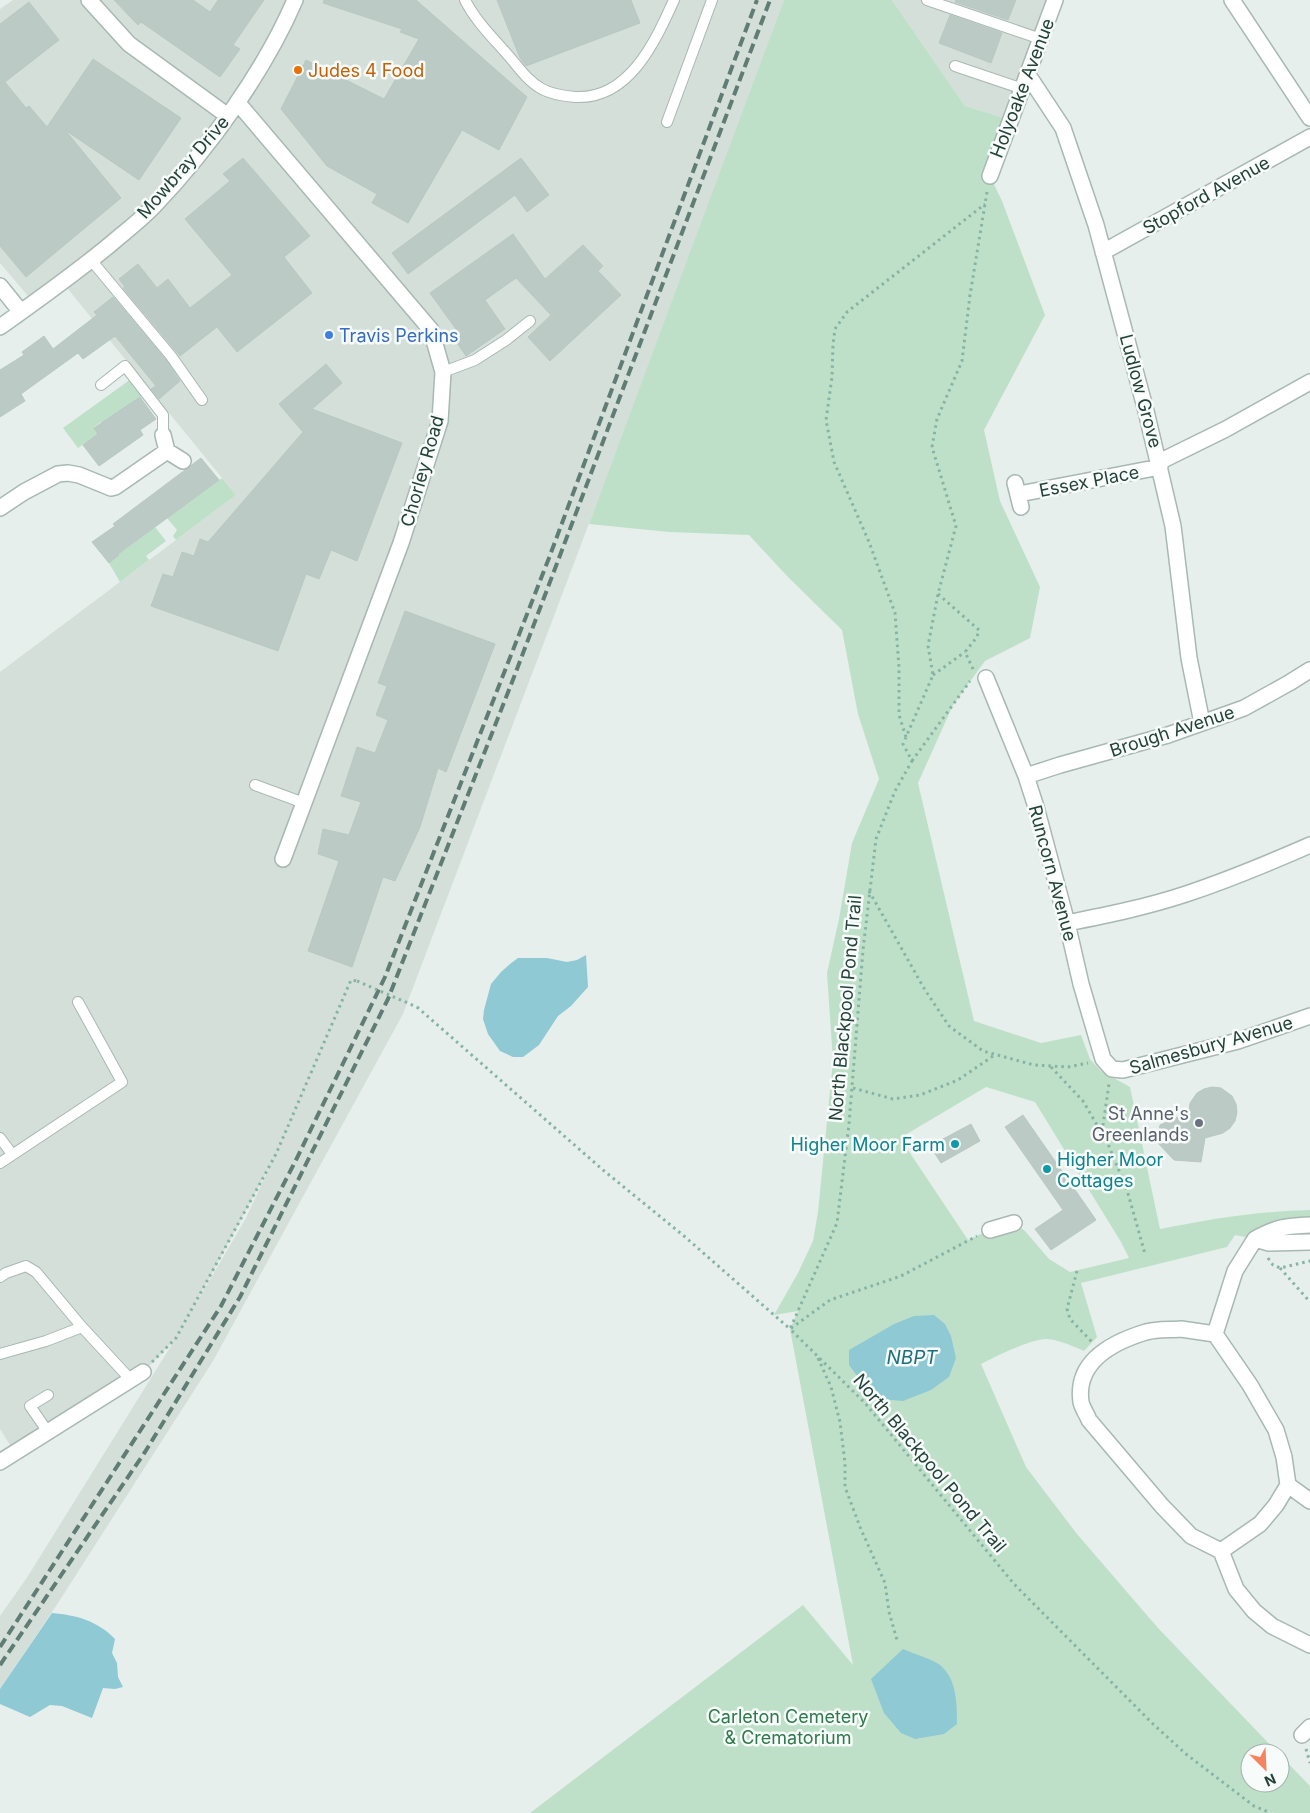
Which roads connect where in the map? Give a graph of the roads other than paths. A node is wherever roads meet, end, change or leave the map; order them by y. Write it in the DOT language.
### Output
graph roads {
  1 [pos="89,0"];
  2 [pos="295,0"];
  3 [pos="465,0"];
  4 [pos="674,0"];
  5 [pos="712,0"];
  6 [pos="927,0"];
  7 [pos="1055,0"];
  8 [pos="1232,0"];
  9 [pos="1041,39"];
  10 [pos="955,66"];
  11 [pos="1026,82"];
  12 [pos="238,103"];
  13 [pos="228,116"];
  14 [pos="1310,118"];
  15 [pos="667,122"];
  16 [pos="1310,137"];
  17 [pos="990,176"];
  18 [pos="1103,252"];
  19 [pos="91,260"];
  20 [pos="0,286"];
  21 [pos="21,312"];
  22 [pos="530,321"];
  23 [pos="0,327"];
  24 [pos="443,372"];
  25 [pos="1310,382"];
  26 [pos="101,385"];
  27 [pos="202,400"];
  28 [pos="163,435"];
  29 [pos="167,451"];
  30 [pos="184,461"];
  31 [pos="1159,465"];
  32 [pos="1018,495"];
  33 [pos="0,508"];
  34 [pos="1310,670"];
  35 [pos="977,677"];
  36 [pos="1202,723"];
  37 [pos="1026,776"];
  38 [pos="256,785"];
  39 [pos="304,803"];
  40 [pos="1310,845"];
  41 [pos="283,859"];
  42 [pos="1067,923"];
  43 [pos="78,1002"];
  44 [pos="1310,1016"];
  45 [pos="1107,1064"];
  46 [pos="0,1138"];
  47 [pos="12,1154"];
  48 [pos="0,1163"];
  49 [pos="1014,1223"];
  50 [pos="1310,1225"];
  51 [pos="990,1230"];
  52 [pos="1255,1238"];
  53 [pos="1310,1242"];
  54 [pos="0,1277"];
  55 [pos="82,1327"];
  56 [pos="1215,1334"];
  57 [pos="0,1354"];
  58 [pos="137,1376"];
  59 [pos="48,1394"];
  60 [pos="48,1432"];
  61 [pos="0,1462"];
  62 [pos="1288,1484"];
  63 [pos="1310,1501"];
  64 [pos="1221,1551"];
  65 [pos="1310,1644"];
  1 -- 13 [label="street"];
  2 -- 12 [label="street, Mowbray Drive"];
  3 -- 4 [label="lane"];
  5 -- 15 [label="lane"];
  6 -- 9 [label="lane"];
  7 -- 9 [label="street, Holyoake Avenue"];
  8 -- 14 [label="street"];
  9 -- 11 [label="street, Holyoake Avenue"];
  10 -- 11 [label="lane"];
  11 -- 17 [label="street, Holyoake Avenue"];
  11 -- 18 [label="street, Ludlow Grove"];
  12 -- 13 [label="street, Mowbray Drive"];
  12 -- 24 [label="street, Chorley Road"];
  13 -- 19 [label="street, Mowbray Drive"];
  16 -- 18 [label="street, Stopford Avenue"];
  18 -- 31 [label="street, Ludlow Grove"];
  19 -- 21 [label="street, Mowbray Drive"];
  19 -- 27 [label="lane"];
  20 -- 21 [label="street"];
  21 -- 23 [label="street, Mowbray Drive"];
  22 -- 24 [label="lane"];
  24 -- 39 [label="street, Chorley Road"];
  25 -- 31 [label="street, Essex Place"];
  26 -- 28 [label="lane"];
  28 -- 29 [label="street"];
  29 -- 30 [label="street"];
  29 -- 33 [label="street"];
  31 -- 32 [label="street, Essex Place"];
  31 -- 36 [label="street, Ludlow Grove"];
  34 -- 36 [label="street, Brough Avenue"];
  35 -- 37 [label="street, Runcorn Avenue"];
  36 -- 37 [label="street, Brough Avenue"];
  37 -- 42 [label="street, Runcorn Avenue"];
  38 -- 39 [label="lane"];
  39 -- 41 [label="street, Chorley Road"];
  40 -- 42 [label="street"];
  42 -- 45 [label="street, Runcorn Avenue"];
  43 -- 47 [label="lane"];
  44 -- 45 [label="street, Salmesbury Avenue"];
  46 -- 47 [label="lane"];
  47 -- 48 [label="lane"];
  49 -- 51 [label="street"];
  50 -- 52 [label="street"];
  52 -- 53 [label="street"];
  52 -- 56 [label="street"];
  54 -- 55 [label="lane"];
  55 -- 57 [label="lane"];
  55 -- 58 [label="lane"];
  56 -- 62 [label="street"];
  56 -- 64 [label="street"];
  58 -- 60 [label="street"];
  59 -- 60 [label="lane"];
  60 -- 61 [label="street"];
  62 -- 63 [label="street"];
  62 -- 64 [label="street"];
  64 -- 65 [label="street"];
}
